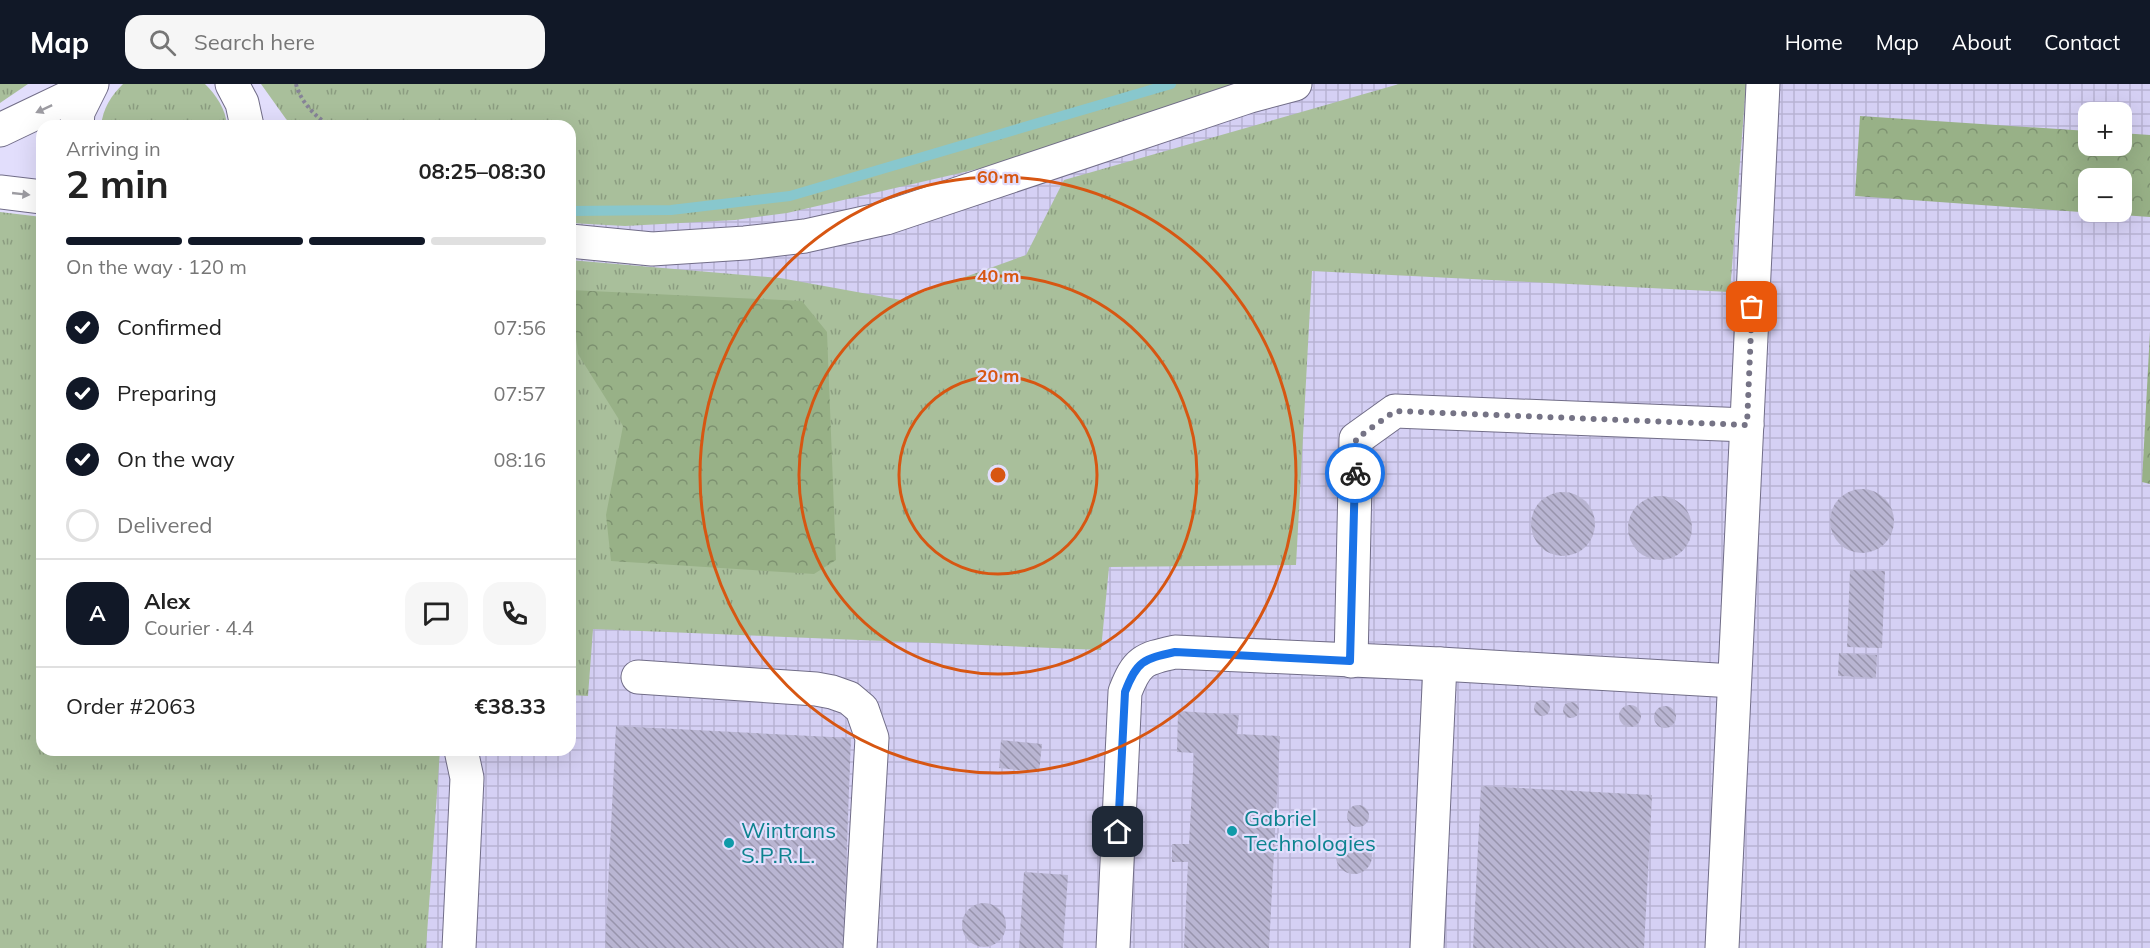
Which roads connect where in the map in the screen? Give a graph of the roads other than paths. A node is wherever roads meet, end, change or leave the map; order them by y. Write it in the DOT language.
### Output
graph roads {
  1 [pos="232,84"];
  2 [pos="1295,84"];
  3 [pos="1763,84"];
  4 [pos="90,86"];
  5 [pos="77,120"];
  6 [pos="247,120"];
  7 [pos="0,130"];
  8 [pos="0,192"];
  9 [pos="36,196"];
  10 [pos="576,242"];
  11 [pos="1747,425"];
  12 [pos="1350,661"];
  13 [pos="1440,664"];
  14 [pos="638,677"];
  15 [pos="1734,681"];
  16 [pos="462,756"];
  17 [pos="459,948"];
  18 [pos="860,948"];
  19 [pos="1113,948"];
  20 [pos="1427,948"];
  21 [pos="1722,948"];
  1 -- 6 [label="street"];
  2 -- 10 [label="street"];
  3 -- 11 [label="street"];
  4 -- 5 [label="street"];
  4 -- 7 [label="street, one-way"];
  8 -- 9 [label="street, one-way"];
  11 -- 12 [label="street"];
  11 -- 15 [label="street"];
  12 -- 13 [label="street"];
  12 -- 19 [label="street"];
  13 -- 15 [label="street"];
  13 -- 20 [label="street"];
  14 -- 18 [label="street"];
  15 -- 21 [label="street"];
  16 -- 17 [label="street"];
}
